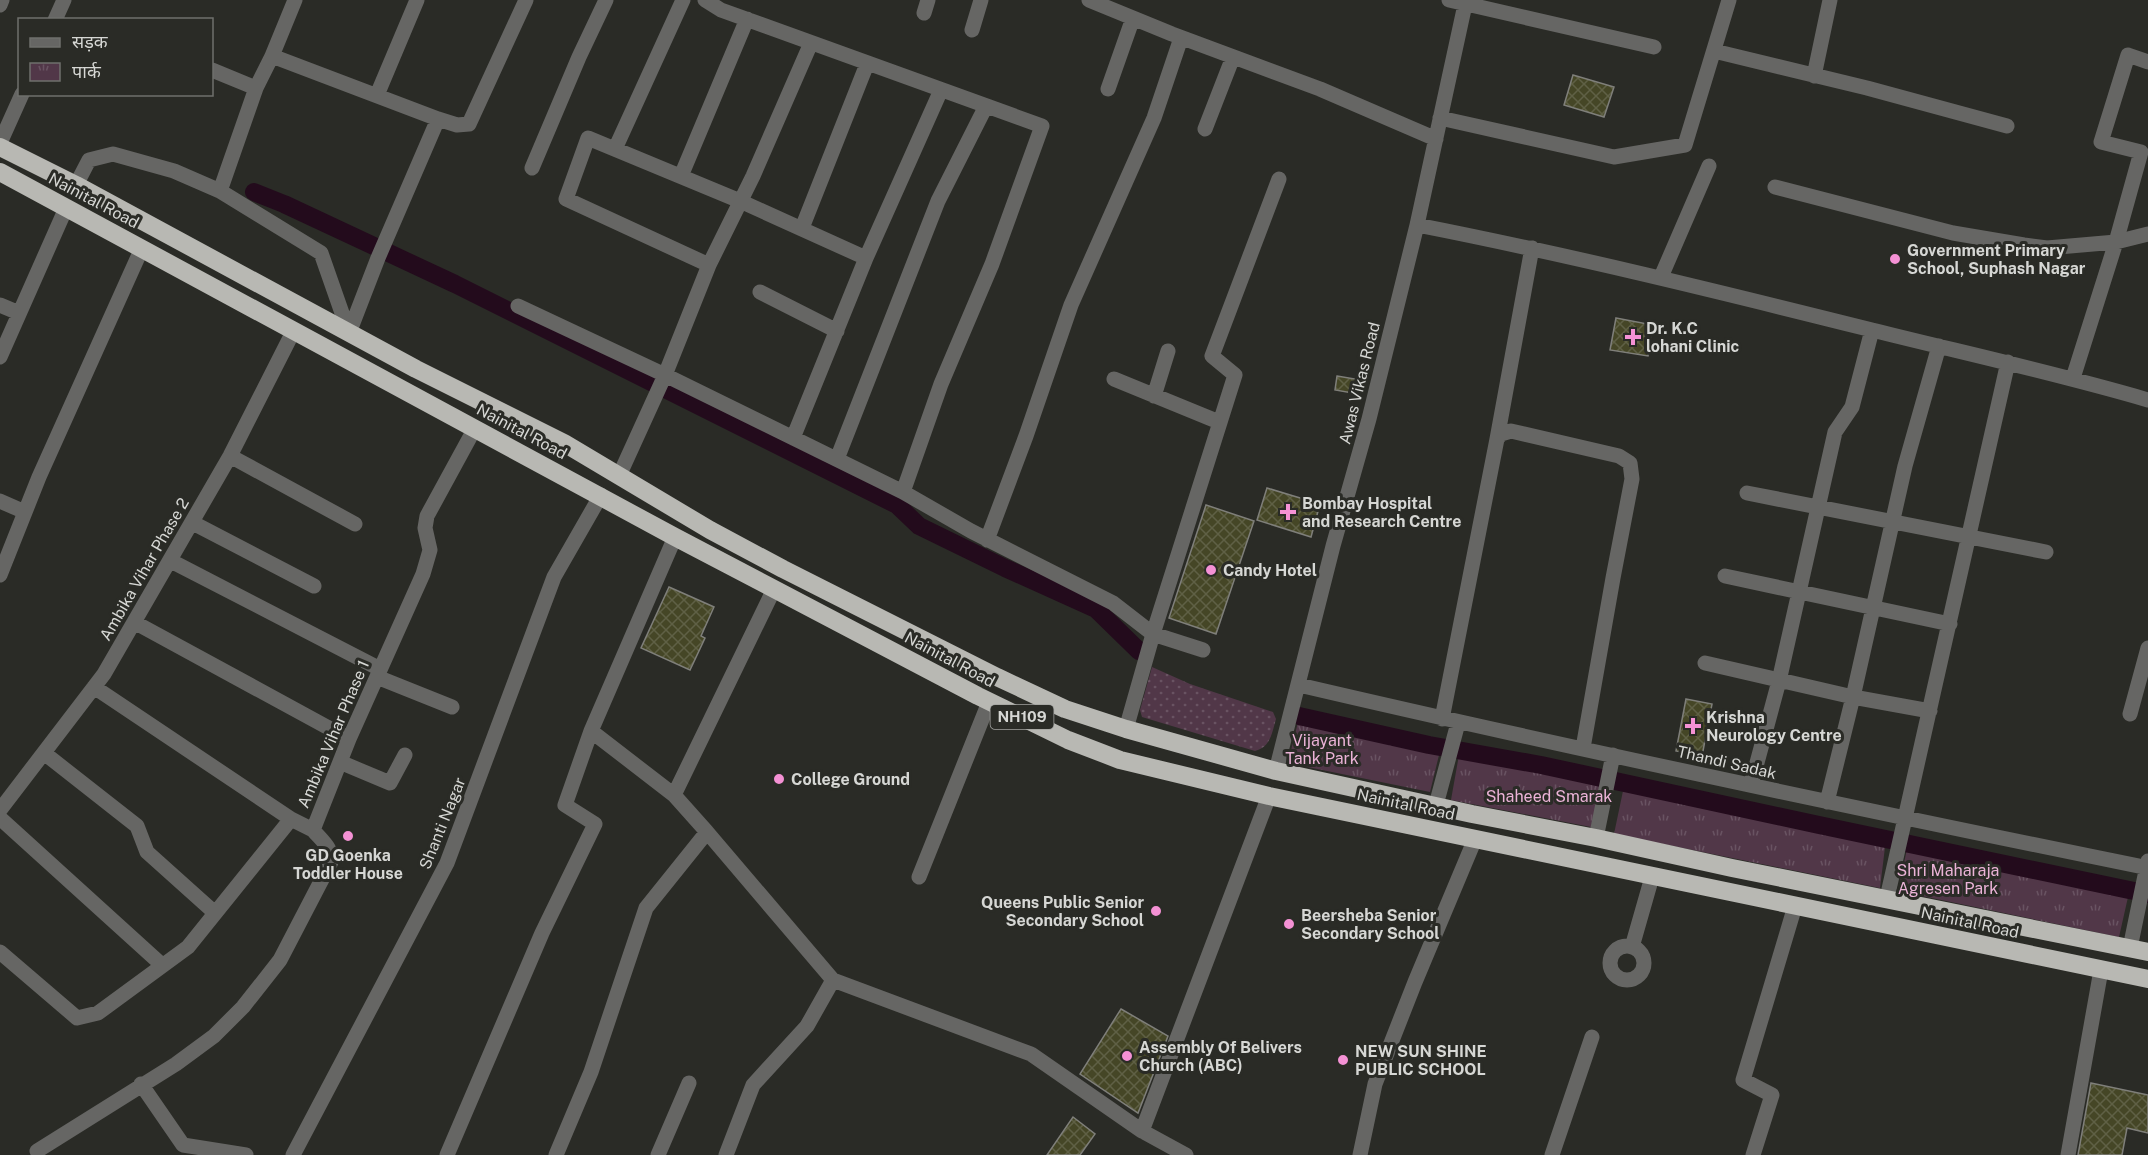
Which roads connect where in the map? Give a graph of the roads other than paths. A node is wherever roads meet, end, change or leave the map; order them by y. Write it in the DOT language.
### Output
graph roads {
  1 [pos="2,0"];
  2 [pos="64,0"];
  3 [pos="295,0"];
  4 [pos="417,0"];
  5 [pos="526,0"];
  6 [pos="606,0"];
  7 [pos="683,0"];
  8 [pos="705,0"];
  9 [pos="981,0"];
  10 [pos="1089,0"];
  11 [pos="1449,0"];
  12 [pos="1729,0"];
  13 [pos="1830,0"];
  14 [pos="1465,2"];
  15 [pos="0,5"];
  16 [pos="1126,10"];
  17 [pos="56,18"];
  18 [pos="747,19"];
  19 [pos="972,30"];
  20 [pos="1181,38"];
  21 [pos="811,43"];
  22 [pos="1654,47"];
  23 [pos="1714,51"];
  24 [pos="272,56"];
  25 [pos="1233,57"];
  26 [pos="2148,62"];
  27 [pos="867,64"];
  28 [pos="213,70"];
  29 [pos="1814,76"];
  30 [pos="256,88"];
  31 [pos="1108,89"];
  32 [pos="941,90"];
  33 [pos="377,95"];
  34 [pos="21,96"];
  35 [pos="986,106"];
  36 [pos="1440,118"];
  37 [pos="438,119"];
  38 [pos="2007,126"];
  39 [pos="1205,129"];
  40 [pos="1436,139"];
  41 [pos="0,145"];
  42 [pos="615,149"];
  43 [pos="2144,153"];
  44 [pos="25,159"];
  45 [pos="1709,166"];
  46 [pos="532,168"];
  47 [pos="7,176"];
  48 [pos="681,176"];
  49 [pos="1279,179"];
  50 [pos="76,185"];
  51 [pos="1774,187"];
  52 [pos="220,191"];
  53 [pos="740,201"];
  54 [pos="66,208"];
  55 [pos="1417,225"];
  56 [pos="802,228"];
  57 [pos="2148,234"];
  58 [pos="2116,242"];
  59 [pos="142,248"];
  60 [pos="1532,248"];
  61 [pos="866,258"];
  62 [pos="709,265"];
  63 [pos="1661,277"];
  64 [pos="760,292"];
  65 [pos="0,305"];
  66 [pos="518,306"];
  67 [pos="304,310"];
  68 [pos="19,313"];
  69 [pos="294,330"];
  70 [pos="1872,330"];
  71 [pos="837,331"];
  72 [pos="349,333"];
  73 [pos="1939,346"];
  74 [pos="1168,351"];
  75 [pos="340,354"];
  76 [pos="0,357"];
  77 [pos="2008,362"];
  78 [pos="2073,378"];
  79 [pos="1114,379"];
  80 [pos="662,382"];
  81 [pos="1154,396"];
  82 [pos="2148,400"];
  83 [pos="489,405"];
  84 [pos="1219,422"];
  85 [pos="475,428"];
  86 [pos="793,438"];
  87 [pos="1497,439"];
  88 [pos="230,456"];
  89 [pos="837,459"];
  90 [pos="619,476"];
  91 [pos="903,492"];
  92 [pos="1747,493"];
  93 [pos="601,495"];
  94 [pos="0,501"];
  95 [pos="1817,505"];
  96 [pos="25,512"];
  97 [pos="1892,521"];
  98 [pos="193,522"];
  99 [pos="355,524"];
  100 [pos="675,537"];
  101 [pos="1969,538"];
  102 [pos="987,540"];
  103 [pos="2046,552"];
  104 [pos="171,561"];
  105 [pos="0,575"];
  106 [pos="1725,576"];
  107 [pos="314,586"];
  108 [pos="774,589"];
  109 [pos="1799,591"];
  110 [pos="1872,608"];
  111 [pos="134,622"];
  112 [pos="1950,624"];
  113 [pos="1153,634"];
  114 [pos="2148,648"];
  115 [pos="1203,650"];
  116 [pos="1705,663"];
  117 [pos="378,673"];
  118 [pos="1779,681"];
  119 [pos="1299,685"];
  120 [pos="94,687"];
  121 [pos="1853,697"];
  122 [pos="989,702"];
  123 [pos="452,707"];
  124 [pos="1930,711"];
  125 [pos="2130,714"];
  126 [pos="1442,719"];
  127 [pos="1458,723"];
  128 [pos="1126,729"];
  129 [pos="591,731"];
  130 [pos="349,739"];
  131 [pos="1583,748"];
  132 [pos="44,753"];
  133 [pos="405,755"];
  134 [pos="1613,755"];
  135 [pos="1117,758"];
  136 [pos="340,762"];
  137 [pos="1276,771"];
  138 [pos="1751,785"];
  139 [pos="674,795"];
  140 [pos="1269,796"];
  141 [pos="3,799"];
  142 [pos="1827,802"];
  143 [pos="1436,806"];
  144 [pos="1483,816"];
  145 [pos="0,818"];
  146 [pos="291,819"];
  147 [pos="1904,819"];
  148 [pos="312,830"];
  149 [pos="707,832"];
  150 [pos="1596,838"];
  151 [pos="1475,839"];
  152 [pos="2147,866"];
  153 [pos="919,877"];
  154 [pos="1652,877"];
  155 [pos="1887,898"];
  156 [pos="1795,906"];
  157 [pos="215,913"];
  158 [pos="2106,943"];
  159 [pos="1632,947"];
  160 [pos="2130,948"];
  161 [pos="0,952"];
  162 [pos="2148,952"];
  163 [pos="162,965"];
  164 [pos="2101,970"];
  165 [pos="2125,974"];
  166 [pos="2148,979"];
  167 [pos="833,980"];
  168 [pos="1592,1037"];
  169 [pos="689,1083"];
  170 [pos="141,1084"];
  171 [pos="1142,1131"];
  172 [pos="37,1151"];
  173 [pos="246,1155"];
  174 [pos="293,1155"];
  175 [pos="447,1155"];
  176 [pos="556,1155"];
  177 [pos="658,1155"];
  178 [pos="726,1155"];
  179 [pos="1186,1155"];
  180 [pos="1360,1155"];
  181 [pos="1552,1155"];
  182 [pos="1753,1155"];
  183 [pos="2068,1155"];
  1 -- 15 [label="street"];
  2 -- 17 [label="street"];
  3 -- 24 [label="street"];
  4 -- 33 [label="street"];
  5 -- 37 [label="street"];
  6 -- 46 [label="street"];
  7 -- 42 [label="street"];
  8 -- 18 [label="street"];
  9 -- 19 [label="street"];
  10 -- 16 [label="street"];
  11 -- 14 [label="street"];
  12 -- 23 [label="street"];
  13 -- 29 [label="street"];
  14 -- 22 [label="street"];
  14 -- 36 [label="street, Awas Vikas Road"];
  16 -- 20 [label="street"];
  16 -- 31 [label="street"];
  18 -- 21 [label="street"];
  18 -- 48 [label="street"];
  20 -- 25 [label="street"];
  20 -- 102 [label="street"];
  21 -- 27 [label="street"];
  21 -- 53 [label="street"];
  23 -- 29 [label="street"];
  23 -- 36 [label="street"];
  24 -- 30 [label="street"];
  24 -- 33 [label="street"];
  25 -- 39 [label="street"];
  25 -- 40 [label="street"];
  26 -- 43 [label="street"];
  27 -- 32 [label="street"];
  27 -- 56 [label="street"];
  28 -- 30 [label="street"];
  29 -- 38 [label="street"];
  30 -- 52 [label="street"];
  32 -- 35 [label="street"];
  32 -- 61 [label="street"];
  33 -- 37 [label="street"];
  34 -- 41 [label="street"];
  35 -- 89 [label="street"];
  35 -- 91 [label="street"];
  36 -- 40 [label="street, Awas Vikas Road"];
  37 -- 72 [label="street"];
  40 -- 55 [label="street, Awas Vikas Road"];
  41 -- 44 [label="highway, Nainital Road / NH109"];
  42 -- 48 [label="street"];
  42 -- 62 [label="street"];
  43 -- 58 [label="street"];
  44 -- 47 [label="highway"];
  44 -- 50 [label="highway, Nainital Road / NH109"];
  45 -- 63 [label="street"];
  47 -- 54 [label="highway, Nainital Road / NH109"];
  48 -- 53 [label="street"];
  49 -- 84 [label="street"];
  50 -- 52 [label="street"];
  50 -- 54 [label="highway"];
  50 -- 67 [label="highway, Nainital Road / NH109"];
  51 -- 58 [label="street"];
  52 -- 72 [label="street"];
  53 -- 56 [label="street"];
  53 -- 62 [label="street"];
  54 -- 59 [label="highway, Nainital Road / NH109"];
  54 -- 68 [label="street"];
  55 -- 60 [label="street"];
  55 -- 119 [label="street, Awas Vikas Road"];
  56 -- 61 [label="street"];
  57 -- 58 [label="street"];
  58 -- 78 [label="street"];
  59 -- 69 [label="highway, Nainital Road / NH109"];
  59 -- 96 [label="street"];
  60 -- 63 [label="street"];
  60 -- 87 [label="street"];
  61 -- 71 [label="street"];
  62 -- 80 [label="street"];
  63 -- 70 [label="street"];
  64 -- 71 [label="street"];
  65 -- 68 [label="street"];
  66 -- 80 [label="street"];
  67 -- 69 [label="highway"];
  67 -- 72 [label="highway, Nainital Road / NH109"];
  68 -- 76 [label="street"];
  69 -- 75 [label="highway, Nainital Road / NH109"];
  69 -- 88 [label="street, Ambika Vihar Phase 2"];
  70 -- 73 [label="street"];
  70 -- 95 [label="street"];
  71 -- 86 [label="street"];
  72 -- 75 [label="highway"];
  72 -- 83 [label="highway, Nainital Road / NH109"];
  73 -- 77 [label="street"];
  73 -- 97 [label="street"];
  74 -- 81 [label="street"];
  75 -- 85 [label="highway, Nainital Road / NH109"];
  77 -- 78 [label="street"];
  77 -- 101 [label="street"];
  78 -- 82 [label="street"];
  79 -- 81 [label="street"];
  80 -- 86 [label="street"];
  80 -- 90 [label="street"];
  81 -- 84 [label="street"];
  83 -- 85 [label="highway"];
  83 -- 90 [label="highway, Nainital Road / NH109"];
  84 -- 113 [label="street"];
  85 -- 93 [label="highway, Nainital Road / NH109"];
  85 -- 117 [label="street, Ambika Vihar Phase 1"];
  86 -- 89 [label="street"];
  87 -- 126 [label="street"];
  87 -- 131 [label="street"];
  88 -- 98 [label="street, Ambika Vihar Phase 2"];
  88 -- 99 [label="street"];
  89 -- 91 [label="street"];
  90 -- 128 [label="highway, Nainital Road / NH109"];
  91 -- 102 [label="street"];
  92 -- 95 [label="street"];
  93 -- 100 [label="highway, Nainital Road / NH109"];
  93 -- 174 [label="street, Shanti Nagar"];
  94 -- 96 [label="street"];
  95 -- 97 [label="street"];
  95 -- 109 [label="street"];
  96 -- 105 [label="street"];
  97 -- 101 [label="street"];
  97 -- 110 [label="street"];
  98 -- 104 [label="street, Ambika Vihar Phase 2"];
  98 -- 107 [label="street"];
  100 -- 108 [label="highway, Nainital Road / NH109"];
  100 -- 129 [label="street"];
  101 -- 103 [label="street"];
  101 -- 112 [label="street"];
  102 -- 113 [label="street"];
  104 -- 111 [label="street, Ambika Vihar Phase 2"];
  104 -- 117 [label="street"];
  106 -- 109 [label="street"];
  108 -- 122 [label="highway, Nainital Road / NH109"];
  108 -- 139 [label="street"];
  109 -- 110 [label="street"];
  109 -- 118 [label="street"];
  110 -- 112 [label="street"];
  110 -- 121 [label="street"];
  111 -- 120 [label="street, Ambika Vihar Phase 2"];
  111 -- 130 [label="street"];
  112 -- 124 [label="street"];
  113 -- 115 [label="street"];
  113 -- 128 [label="street"];
  114 -- 125 [label="street"];
  116 -- 118 [label="street"];
  117 -- 123 [label="street"];
  117 -- 130 [label="street, Ambika Vihar Phase 1"];
  118 -- 121 [label="street"];
  118 -- 138 [label="street"];
  119 -- 126 [label="street, Thandi Sadak"];
  119 -- 137 [label="street, Awas Vikas Road"];
  120 -- 132 [label="street, Ambika Vihar Phase 2"];
  120 -- 146 [label="street"];
  121 -- 124 [label="street"];
  121 -- 142 [label="street"];
  122 -- 135 [label="highway, Nainital Road / NH109"];
  122 -- 153 [label="street"];
  124 -- 147 [label="street"];
  126 -- 127 [label="street, Thandi Sadak"];
  127 -- 131 [label="street, Thandi Sadak"];
  127 -- 143 [label="street"];
  128 -- 135 [label="highway"];
  128 -- 137 [label="highway, Nainital Road / NH109"];
  129 -- 139 [label="street"];
  129 -- 175 [label="street"];
  130 -- 136 [label="street, Ambika Vihar Phase 1"];
  131 -- 134 [label="street, Thandi Sadak"];
  132 -- 141 [label="street, Ambika Vihar Phase 2"];
  132 -- 157 [label="street"];
  133 -- 136 [label="street"];
  134 -- 138 [label="street, Thandi Sadak"];
  134 -- 150 [label="street"];
  135 -- 140 [label="highway, Nainital Road / NH109"];
  136 -- 148 [label="street, Ambika Vihar Phase 1"];
  137 -- 140 [label="highway"];
  137 -- 143 [label="highway, Nainital Road / NH109"];
  138 -- 142 [label="street, Thandi Sadak"];
  139 -- 149 [label="street"];
  140 -- 151 [label="highway, Nainital Road / NH109"];
  140 -- 171 [label="street"];
  142 -- 147 [label="street, Thandi Sadak"];
  143 -- 144 [label="highway, Nainital Road / NH109"];
  144 -- 150 [label="highway, Nainital Road / NH109"];
  144 -- 151 [label="highway"];
  145 -- 163 [label="street"];
  146 -- 148 [label="street"];
  146 -- 157 [label="street"];
  147 -- 152 [label="street, Thandi Sadak"];
  147 -- 155 [label="street"];
  148 -- 170 [label="street, Ambika Vihar Phase 1"];
  149 -- 167 [label="street"];
  149 -- 176 [label="street"];
  150 -- 155 [label="highway, Nainital Road / NH109"];
  151 -- 154 [label="highway, Nainital Road / NH109"];
  151 -- 180 [label="street"];
  152 -- 160 [label="street"];
  154 -- 156 [label="highway, Nainital Road / NH109"];
  154 -- 159 [label="street"];
  155 -- 158 [label="highway, Nainital Road / NH109"];
  156 -- 164 [label="highway, Nainital Road / NH109"];
  156 -- 182 [label="street"];
  157 -- 163 [label="street"];
  158 -- 160 [label="highway, Nainital Road / NH109"];
  158 -- 164 [label="highway"];
  160 -- 162 [label="highway, Nainital Road / NH109"];
  160 -- 165 [label="highway"];
  161 -- 163 [label="street"];
  164 -- 165 [label="highway, Nainital Road / NH109"];
  164 -- 183 [label="street"];
  165 -- 166 [label="highway, Nainital Road / NH109"];
  167 -- 171 [label="street"];
  167 -- 178 [label="street"];
  168 -- 181 [label="street"];
  169 -- 177 [label="street"];
  170 -- 172 [label="street, Ambika Vihar Phase 1"];
  170 -- 173 [label="street"];
  171 -- 179 [label="street"];
}
